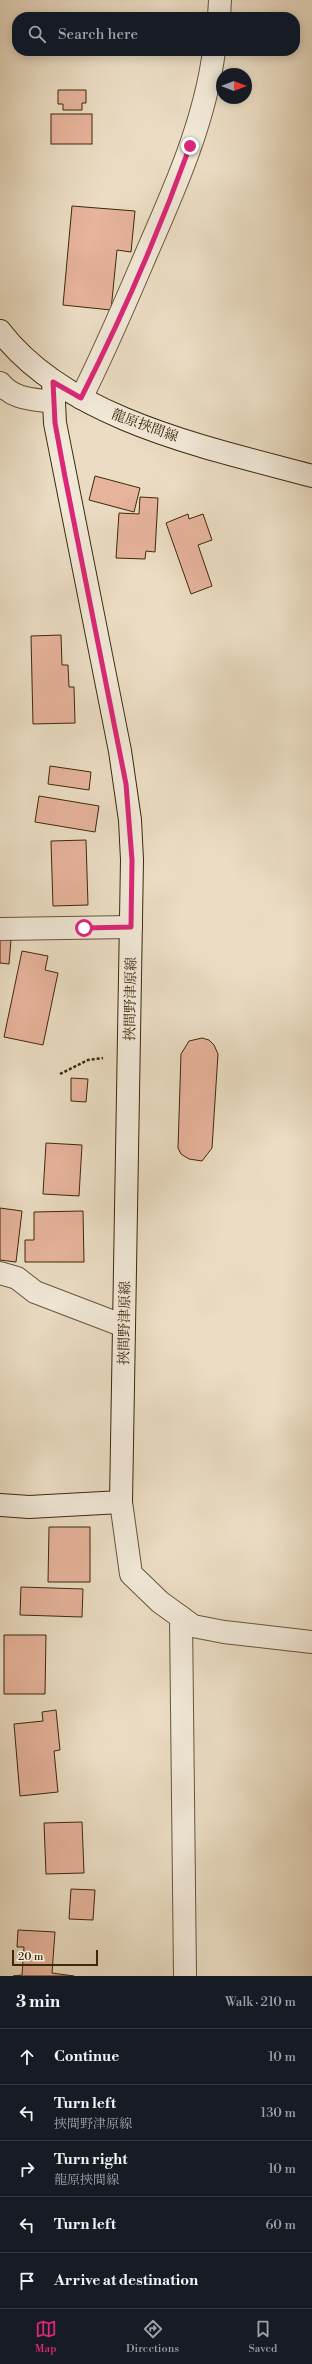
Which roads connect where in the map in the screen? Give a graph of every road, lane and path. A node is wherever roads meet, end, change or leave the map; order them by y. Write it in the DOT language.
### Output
graph roads {
  1 [pos="220,0"];
  2 [pos="219,12"];
  3 [pos="213,56"];
  4 [pos="0,331"];
  5 [pos="0,383"];
  6 [pos="53,392"];
  7 [pos="81,398"];
  8 [pos="312,476"];
  9 [pos="131,927"];
  10 [pos="0,929"];
  11 [pos="129,1054"];
  12 [pos="60,1074"];
  13 [pos="0,1273"];
  14 [pos="124,1326"];
  15 [pos="121,1502"];
  16 [pos="0,1506"];
  17 [pos="181,1617"];
  18 [pos="312,1642"];
  19 [pos="185,1976"];
  1 -- 2 [label="main road"];
  3 -- 7 [label="main road"];
  4 -- 6 [label="main road, 龍原挾間線"];
  5 -- 6 [label="main road"];
  6 -- 7 [label="main road, 龍原挾間線"];
  6 -- 9 [label="main road, 挾間野津原線"];
  7 -- 8 [label="main road, 龍原挾間線"];
  9 -- 10 [label="main road"];
  9 -- 11 [label="main road, 挾間野津原線"];
  11 -- 12 [label="path"];
  11 -- 14 [label="main road, 挾間野津原線"];
  13 -- 14 [label="main road"];
  14 -- 15 [label="main road, 挾間野津原線"];
  15 -- 16 [label="main road"];
  15 -- 17 [label="main road, 挾間野津原線"];
  17 -- 18 [label="main road, 挾間野津原線"];
  17 -- 19 [label="main road"];
}
